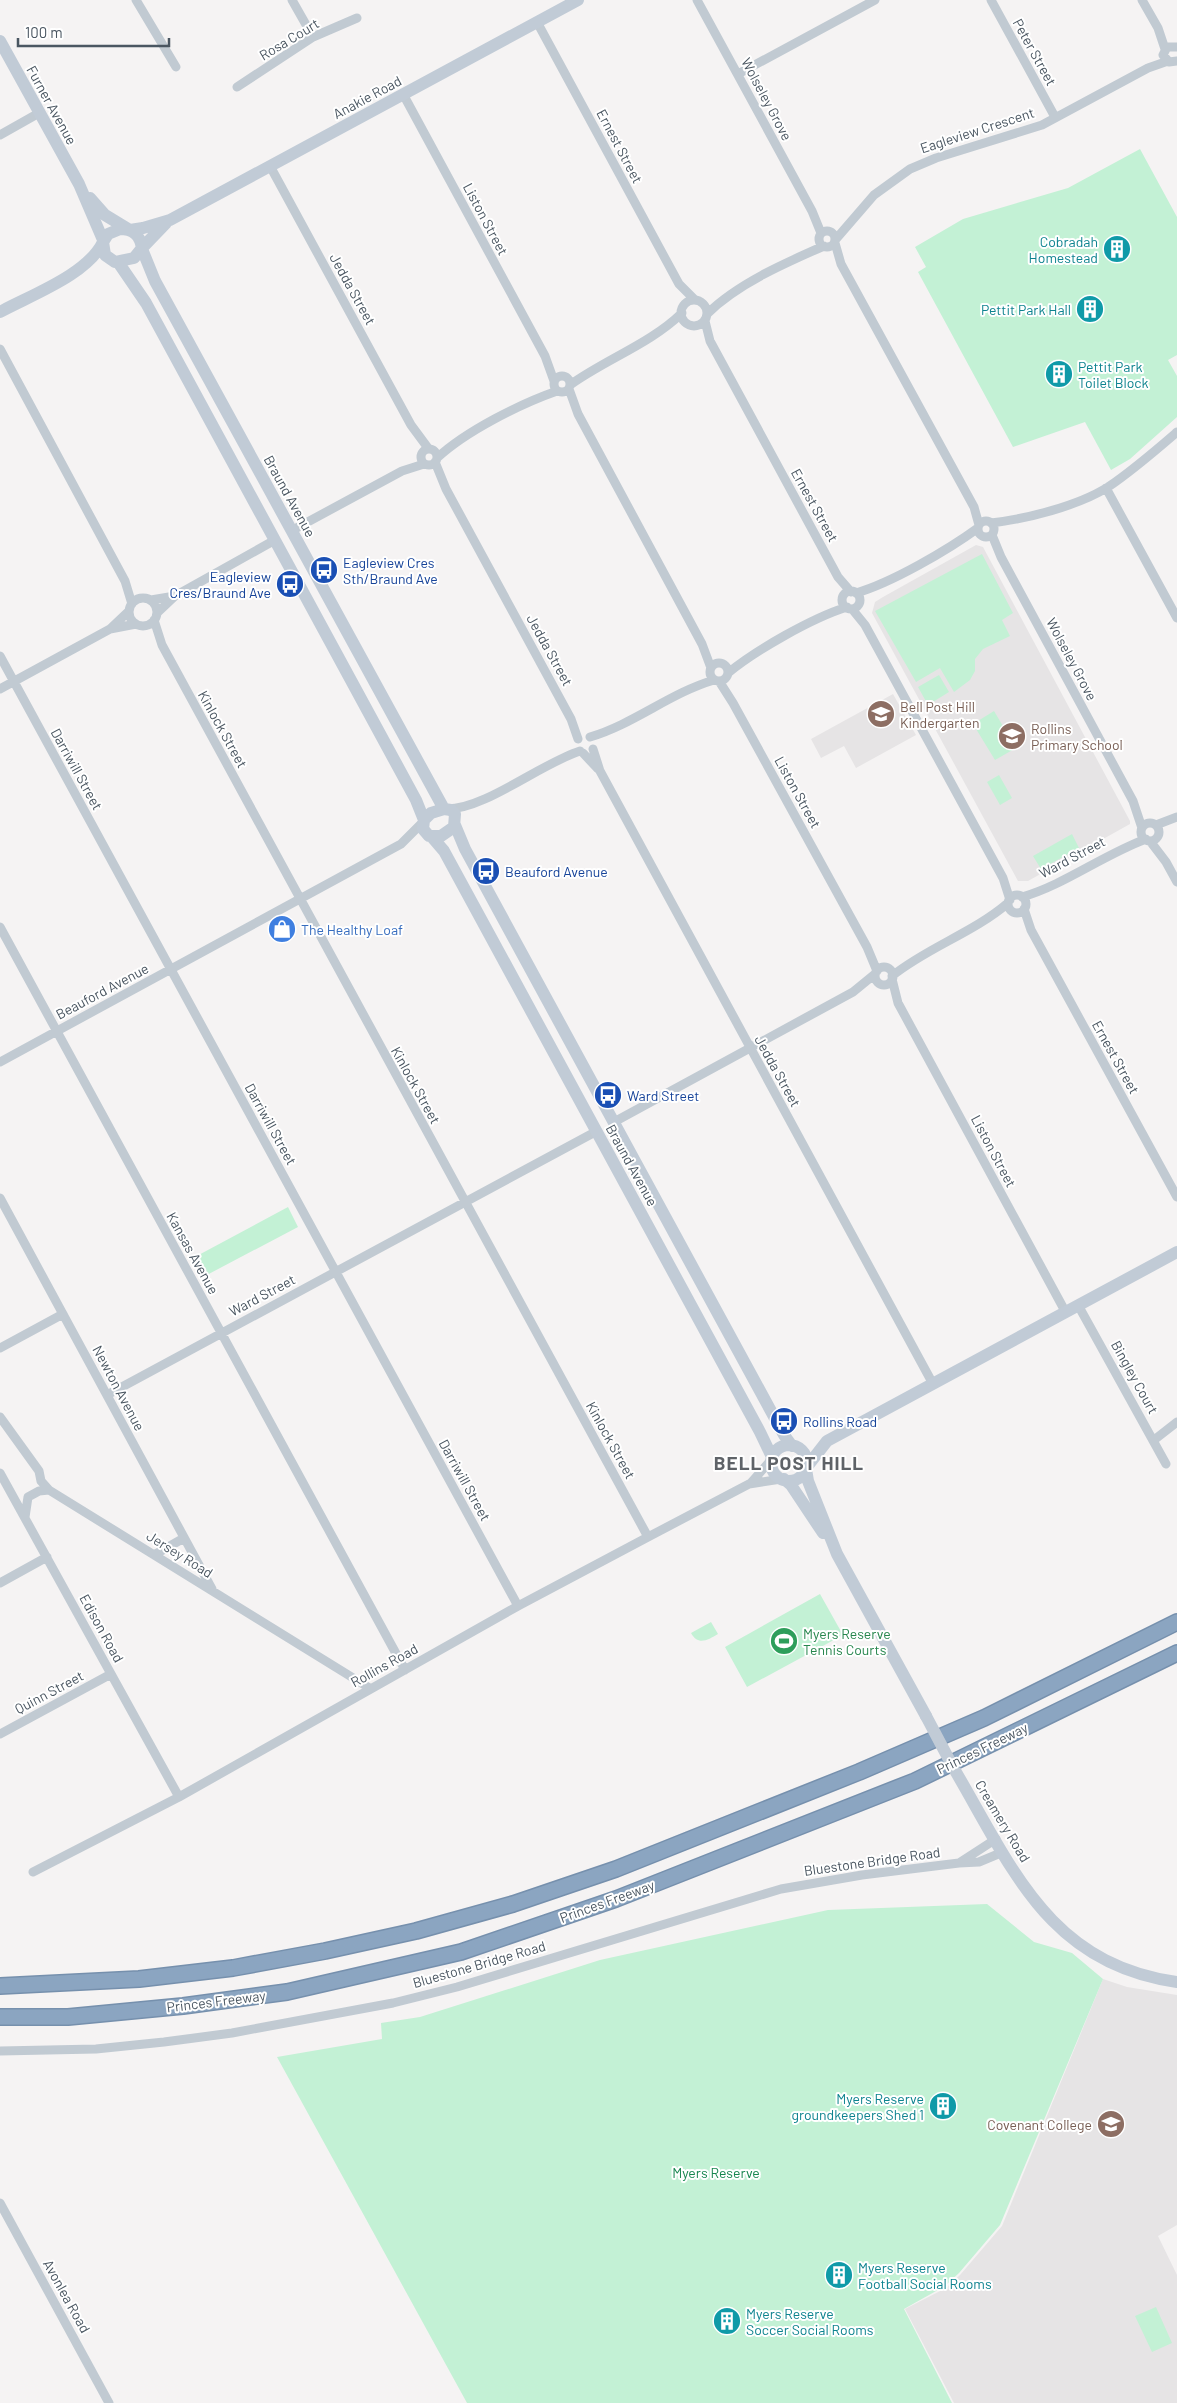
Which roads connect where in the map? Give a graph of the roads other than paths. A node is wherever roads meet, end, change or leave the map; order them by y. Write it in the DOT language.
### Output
graph roads {
  1 [pos="136,0"];
  2 [pos="292,0"];
  3 [pos="578,0"];
  4 [pos="697,0"];
  5 [pos="875,0"];
  6 [pos="990,0"];
  7 [pos="1142,0"];
  8 [pos="357,18"];
  9 [pos="537,22"];
  10 [pos="313,37"];
  11 [pos="0,41"];
  12 [pos="1172,48"];
  13 [pos="1173,64"];
  14 [pos="176,67"];
  15 [pos="1148,68"];
  16 [pos="738,74"];
  17 [pos="237,87"];
  18 [pos="403,94"];
  19 [pos="39,113"];
  20 [pos="1055,117"];
  21 [pos="0,135"];
  22 [pos="270,166"];
  23 [pos="79,184"];
  24 [pos="170,220"];
  25 [pos="129,229"];
  26 [pos="827,238"];
  27 [pos="103,241"];
  28 [pos="142,248"];
  29 [pos="117,262"];
  30 [pos="74,272"];
  31 [pos="679,284"];
  32 [pos="722,299"];
  33 [pos="698,302"];
  34 [pos="683,309"];
  35 [pos="0,312"];
  36 [pos="706,317"];
  37 [pos="691,325"];
  38 [pos="666,328"];
  39 [pos="710,341"];
  40 [pos="0,350"];
  41 [pos="197,357"];
  42 [pos="181,367"];
  43 [pos="562,384"];
  44 [pos="1177,432"];
  45 [pos="428,457"];
  46 [pos="1106,488"];
  47 [pos="986,529"];
  48 [pos="292,531"];
  49 [pos="275,540"];
  50 [pos="126,581"];
  51 [pos="175,596"];
  52 [pos="148,599"];
  53 [pos="851,600"];
  54 [pos="130,607"];
  55 [pos="156,617"];
  56 [pos="1177,618"];
  57 [pos="139,625"];
  58 [pos="110,629"];
  59 [pos="162,645"];
  60 [pos="0,656"];
  61 [pos="744,659"];
  62 [pos="715,666"];
  63 [pos="722,678"];
  64 [pos="14,681"];
  65 [pos="691,687"];
  66 [pos="0,689"];
  67 [pos="585,744"];
  68 [pos="473,805"];
  69 [pos="446,809"];
  70 [pos="1177,818"];
  71 [pos="424,821"];
  72 [pos="455,824"];
  73 [pos="1150,832"];
  74 [pos="431,837"];
  75 [pos="401,844"];
  76 [pos="1177,882"];
  77 [pos="300,900"];
  78 [pos="1017,904"];
  79 [pos="0,928"];
  80 [pos="912,961"];
  81 [pos="171,969"];
  82 [pos="881,970"];
  83 [pos="892,978"];
  84 [pos="881,984"];
  85 [pos="853,992"];
  86 [pos="898,1003"];
  87 [pos="56,1031"];
  88 [pos="750,1048"];
  89 [pos="0,1062"];
  90 [pos="614,1122"];
  91 [pos="597,1131"];
  92 [pos="1177,1197"];
  93 [pos="0,1198"];
  94 [pos="465,1202"];
  95 [pos="1177,1252"];
  96 [pos="336,1272"];
  97 [pos="1078,1304"];
  98 [pos="1066,1311"];
  99 [pos="63,1314"];
  100 [pos="222,1333"];
  101 [pos="0,1348"];
  102 [pos="933,1384"];
  103 [pos="107,1395"];
  104 [pos="0,1417"];
  105 [pos="1177,1422"];
  106 [pos="1154,1440"];
  107 [pos="827,1441"];
  108 [pos="794,1446"];
  109 [pos="771,1459"];
  110 [pos="1166,1464"];
  111 [pos="806,1468"];
  112 [pos="0,1473"];
  113 [pos="783,1479"];
  114 [pos="750,1484"];
  115 [pos="40,1486"];
  116 [pos="9,1488"];
  117 [pos="28,1497"];
  118 [pos="25,1517"];
  119 [pos="648,1537"];
  120 [pos="184,1538"];
  121 [pos="837,1554"];
  122 [pos="154,1555"];
  123 [pos="47,1557"];
  124 [pos="0,1583"];
  125 [pos="213,1591"];
  126 [pos="518,1606"];
  127 [pos="1177,1622"];
  128 [pos="1177,1653"];
  129 [pos="405,1670"];
  130 [pos="111,1674"];
  131 [pos="371,1689"];
  132 [pos="0,1734"];
  133 [pos="178,1797"];
  134 [pos="996,1839"];
  135 [pos="1003,1852"];
  136 [pos="958,1863"];
  137 [pos="33,1872"];
  138 [pos="1177,1982"];
  139 [pos="0,1986"];
  140 [pos="0,2017"];
  141 [pos="0,2051"];
  142 [pos="0,2202"];
  143 [pos="109,2403"];
  1 -- 14 [label="street"];
  2 -- 10 [label="street"];
  3 -- 9 [label="street, Anakie Road"];
  4 -- 16 [label="street, Wolseley Grove"];
  5 -- 16 [label="street"];
  6 -- 20 [label="street, Peter Street"];
  7 -- 12 [label="street"];
  8 -- 10 [label="street, Rosa Court"];
  9 -- 18 [label="street, Anakie Road"];
  9 -- 31 [label="street, Ernest Street"];
  10 -- 17 [label="street, Rosa Court"];
  11 -- 19 [label="street, Furner Avenue"];
  12 -- 13 [label="street"];
  12 -- 15 [label="street, Eagleview Crescent"];
  13 -- 15 [label="street, Eagleview Crescent"];
  15 -- 20 [label="street, Eagleview Crescent"];
  16 -- 26 [label="street, Wolseley Grove"];
  18 -- 22 [label="street, Anakie Road"];
  18 -- 43 [label="street, Liston Street"];
  19 -- 21 [label="street"];
  19 -- 23 [label="street, Furner Avenue"];
  20 -- 26 [label="street, Eagleview Crescent"];
  22 -- 24 [label="street, Anakie Road"];
  22 -- 45 [label="street, Jedda Street"];
  23 -- 25 [label="street, Furner Avenue"];
  23 -- 27 [label="street, Furner Avenue"];
  24 -- 25 [label="street, Anakie Road"];
  24 -- 28 [label="street, Anakie Road"];
  25 -- 27 [label="street"];
  25 -- 28 [label="street"];
  26 -- 32 [label="street, Eagleview Crescent"];
  26 -- 47 [label="street, Wolseley Grove"];
  27 -- 29 [label="street"];
  27 -- 30 [label="street"];
  28 -- 29 [label="street"];
  28 -- 41 [label="street, Braund Avenue"];
  29 -- 30 [label="street"];
  29 -- 42 [label="street"];
  30 -- 35 [label="street"];
  31 -- 33 [label="street, Ernest Street"];
  31 -- 34 [label="street, Ernest Street"];
  32 -- 33 [label="street, Eagleview Crescent"];
  32 -- 36 [label="street, Eagleview Crescent"];
  33 -- 34 [label="street, Eagleview Crescent"];
  33 -- 36 [label="street, Ernest Street"];
  34 -- 37 [label="street, Ernest Street"];
  34 -- 38 [label="street"];
  36 -- 37 [label="street"];
  36 -- 39 [label="street, Ernest Street"];
  37 -- 38 [label="street"];
  37 -- 39 [label="street, Ernest Street"];
  38 -- 43 [label="street"];
  39 -- 53 [label="street, Ernest Street"];
  40 -- 50 [label="street"];
  41 -- 42 [label="street"];
  41 -- 48 [label="street, Braund Avenue"];
  42 -- 49 [label="street"];
  43 -- 45 [label="street"];
  43 -- 62 [label="street, Liston Street"];
  44 -- 46 [label="street"];
  45 -- 48 [label="street"];
  45 -- 67 [label="street, Jedda Street"];
  46 -- 47 [label="street"];
  46 -- 56 [label="street"];
  47 -- 53 [label="street"];
  47 -- 73 [label="street, Wolseley Grove"];
  48 -- 49 [label="street"];
  48 -- 69 [label="street, Braund Avenue"];
  49 -- 51 [label="street"];
  49 -- 71 [label="street"];
  50 -- 52 [label="street"];
  50 -- 54 [label="street"];
  51 -- 52 [label="street"];
  51 -- 55 [label="street"];
  52 -- 54 [label="street"];
  52 -- 55 [label="street, Kinlock Street"];
  53 -- 61 [label="street"];
  53 -- 78 [label="street, Ernest Street"];
  54 -- 57 [label="street, Kinlock Street"];
  54 -- 58 [label="street"];
  55 -- 57 [label="street"];
  55 -- 59 [label="street, Kinlock Street"];
  57 -- 58 [label="street"];
  57 -- 59 [label="street, Kinlock Street"];
  58 -- 64 [label="street"];
  59 -- 77 [label="street, Kinlock Street"];
  60 -- 64 [label="street, Darriwill Street"];
  61 -- 62 [label="street"];
  61 -- 63 [label="street"];
  62 -- 63 [label="street"];
  62 -- 63 [label="street"];
  62 -- 65 [label="street"];
  63 -- 65 [label="street"];
  63 -- 82 [label="street, Liston Street"];
  64 -- 66 [label="street"];
  64 -- 81 [label="street, Darriwill Street"];
  65 -- 67 [label="street"];
  67 -- 68 [label="street"];
  67 -- 88 [label="street, Jedda Street"];
  68 -- 69 [label="street"];
  68 -- 72 [label="street"];
  69 -- 71 [label="street"];
  69 -- 72 [label="street"];
  70 -- 73 [label="street, Ward Street"];
  71 -- 74 [label="street"];
  71 -- 75 [label="street, Beauford Avenue"];
  72 -- 74 [label="street"];
  72 -- 90 [label="street, Braund Avenue"];
  73 -- 76 [label="street, Wolseley Grove"];
  73 -- 78 [label="street, Ward Street"];
  74 -- 75 [label="street, Beauford Avenue"];
  74 -- 91 [label="street, Braund Avenue"];
  75 -- 77 [label="street, Beauford Avenue"];
  77 -- 81 [label="street, Beauford Avenue"];
  77 -- 94 [label="street, Kinlock Street"];
  78 -- 80 [label="street, Ward Street"];
  78 -- 92 [label="street, Ernest Street"];
  79 -- 87 [label="street, Kansas Avenue"];
  80 -- 82 [label="street, Ward Street"];
  80 -- 83 [label="street, Ward Street"];
  81 -- 87 [label="street, Beauford Avenue"];
  81 -- 96 [label="street, Darriwill Street"];
  82 -- 83 [label="street, Liston Street"];
  82 -- 84 [label="street, Liston Street"];
  82 -- 85 [label="street, Ward Street"];
  83 -- 84 [label="street, Ward Street"];
  83 -- 86 [label="street, Liston Street"];
  84 -- 85 [label="street, Ward Street"];
  84 -- 86 [label="street, Liston Street"];
  85 -- 88 [label="street, Ward Street"];
  86 -- 98 [label="street, Liston Street"];
  87 -- 89 [label="street, Beauford Avenue"];
  87 -- 100 [label="street, Kansas Avenue"];
  88 -- 90 [label="street, Ward Street"];
  88 -- 102 [label="street, Jedda Street"];
  90 -- 91 [label="street, Ward Street"];
  90 -- 108 [label="street, Braund Avenue"];
  91 -- 94 [label="street, Ward Street"];
  91 -- 109 [label="street, Braund Avenue"];
  93 -- 99 [label="street, Newton Avenue"];
  94 -- 96 [label="street, Ward Street"];
  94 -- 119 [label="street, Kinlock Street"];
  95 -- 97 [label="street"];
  96 -- 100 [label="street, Ward Street"];
  96 -- 126 [label="street, Darriwill Street"];
  97 -- 98 [label="street"];
  97 -- 106 [label="street, Bingley Court"];
  98 -- 102 [label="street"];
  99 -- 101 [label="street"];
  99 -- 103 [label="street, Newton Avenue"];
  100 -- 103 [label="street, Ward Street"];
  100 -- 129 [label="street, Kansas Avenue"];
  102 -- 107 [label="street"];
  103 -- 120 [label="street, Newton Avenue"];
  104 -- 115 [label="street, Jersey Road"];
  105 -- 106 [label="street"];
  106 -- 110 [label="street, Bingley Court"];
  107 -- 108 [label="street"];
  107 -- 111 [label="street"];
  108 -- 109 [label="street"];
  108 -- 111 [label="street"];
  109 -- 113 [label="street"];
  109 -- 114 [label="street, Rollins Road"];
  111 -- 113 [label="street"];
  111 -- 121 [label="street, Creamery Road"];
  112 -- 116 [label="street, Edison Road"];
  113 -- 114 [label="street, Rollins Road"];
  113 -- 121 [label="street, Creamery Road"];
  114 -- 119 [label="street, Rollins Road"];
  115 -- 117 [label="street"];
  115 -- 122 [label="street, Jersey Road"];
  116 -- 117 [label="street"];
  116 -- 118 [label="street, Edison Road"];
  117 -- 118 [label="street"];
  118 -- 123 [label="street, Edison Road"];
  119 -- 126 [label="street, Rollins Road"];
  120 -- 122 [label="street"];
  120 -- 125 [label="street, Newton Avenue"];
  121 -- 134 [label="street, Creamery Road, bridge"];
  122 -- 125 [label="street, Jersey Road"];
  123 -- 124 [label="street"];
  123 -- 130 [label="street, Edison Road"];
  125 -- 131 [label="street, Jersey Road"];
  126 -- 129 [label="street, Rollins Road"];
  127 -- 139 [label="highway, Princes Freeway"];
  128 -- 140 [label="highway, Princes Freeway"];
  129 -- 131 [label="street, Rollins Road"];
  130 -- 132 [label="street, Quinn Street"];
  130 -- 133 [label="street, Edison Road"];
  131 -- 133 [label="street, Rollins Road"];
  133 -- 137 [label="street, Rollins Road"];
  134 -- 135 [label="street, Creamery Road"];
  134 -- 136 [label="street, Bluestone Bridge Road"];
  135 -- 136 [label="street, Bluestone Bridge Road"];
  135 -- 138 [label="street, Creamery Road"];
  136 -- 141 [label="street, Bluestone Bridge Road"];
  142 -- 143 [label="street, Avonlea Road"];
}
